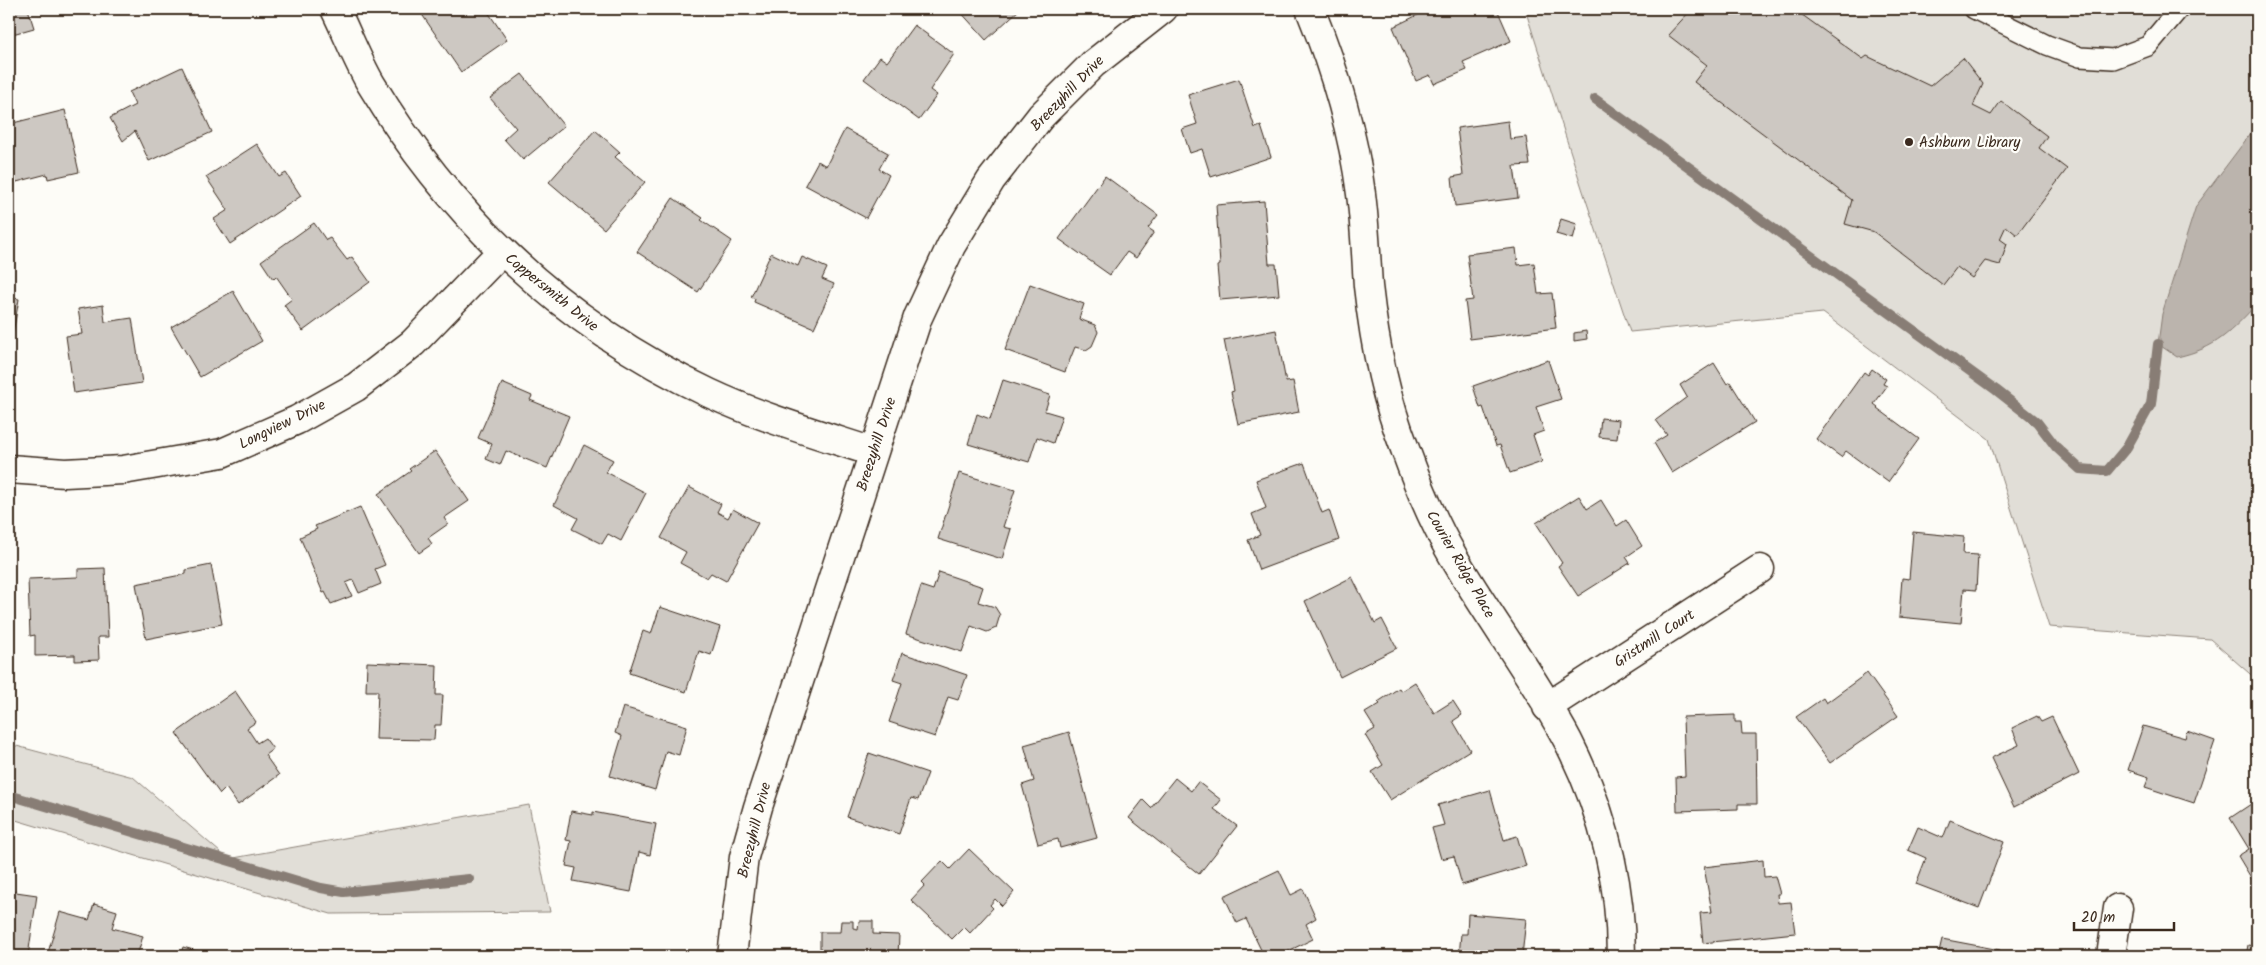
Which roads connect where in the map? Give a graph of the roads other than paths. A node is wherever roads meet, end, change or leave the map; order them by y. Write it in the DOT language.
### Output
graph roads {
  1 [pos="335,9"];
  2 [pos="1163,9"];
  3 [pos="1310,9"];
  4 [pos="1974,9"];
  5 [pos="2179,9"];
  6 [pos="502,252"];
  7 [pos="873,452"];
  8 [pos="9,469"];
  9 [pos="1760,569"];
  10 [pos="1547,707"];
  11 [pos="2118,908"];
  12 [pos="732,956"];
  13 [pos="1621,956"];
  14 [pos="2111,956"];
  1 -- 6 [label="street, Coppersmith Drive"];
  2 -- 7 [label="street, Breezyhill Drive"];
  3 -- 10 [label="street, Courier Ridge Place"];
  4 -- 5 [label="lane"];
  6 -- 7 [label="street, Coppersmith Drive"];
  6 -- 8 [label="street, Longview Drive"];
  7 -- 12 [label="street, Breezyhill Drive"];
  9 -- 10 [label="street, Gristmill Court"];
  10 -- 13 [label="street, Courier Ridge Place"];
  11 -- 14 [label="street"];
}
